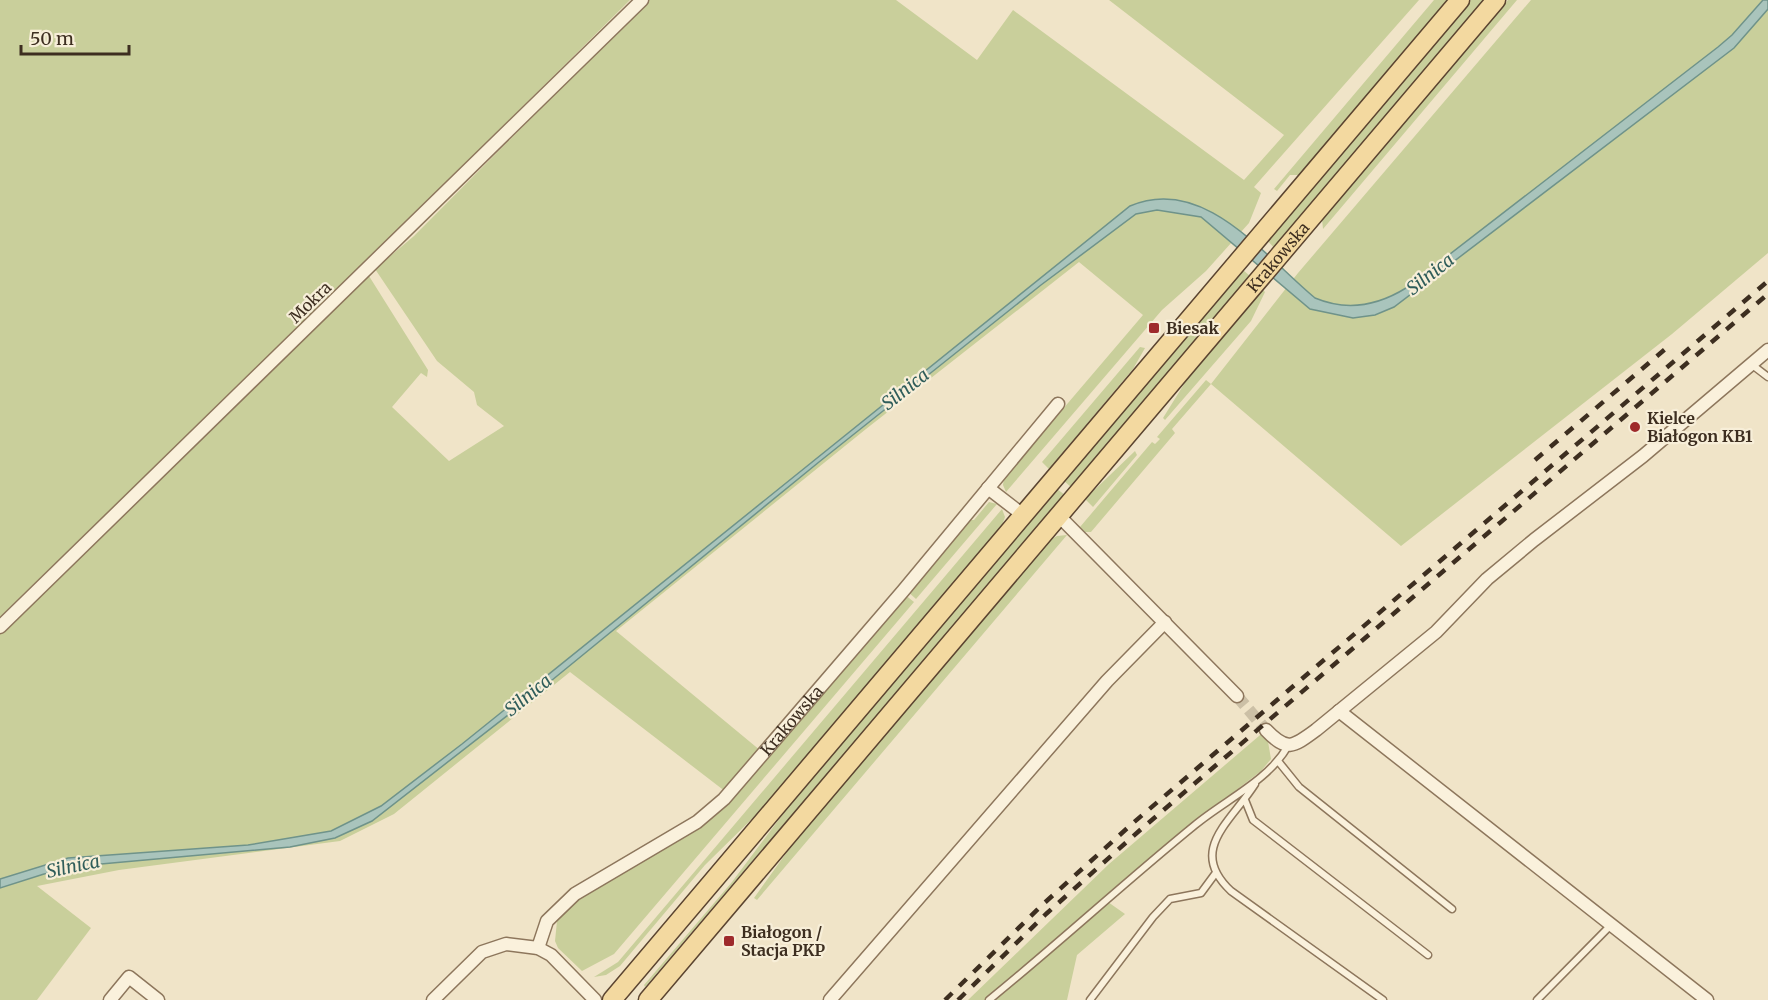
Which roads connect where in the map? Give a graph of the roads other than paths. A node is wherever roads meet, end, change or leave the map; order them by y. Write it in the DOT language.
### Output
graph roads {
  1 [pos="642,0"];
  2 [pos="1460,0"];
  3 [pos="1496,0"];
  4 [pos="1768,350"];
  5 [pos="1751,364"];
  6 [pos="1768,377"];
  7 [pos="1058,404"];
  8 [pos="988,488"];
  9 [pos="1023,515"];
  10 [pos="1059,516"];
  11 [pos="1165,622"];
  12 [pos="0,627"];
  13 [pos="1237,696"];
  14 [pos="1339,711"];
  15 [pos="1266,730"];
  16 [pos="1288,746"];
  17 [pos="1278,760"];
  18 [pos="1257,780"];
  19 [pos="1245,800"];
  20 [pos="1215,874"];
  21 [pos="1452,909"];
  22 [pos="1611,925"];
  23 [pos="538,948"];
  24 [pos="1428,955"];
  25 [pos="110,1000"];
  26 [pos="158,1000"];
  27 [pos="433,1000"];
  28 [pos="595,1000"];
  29 [pos="612,1000"];
  30 [pos="648,1000"];
  31 [pos="830,1000"];
  32 [pos="989,1000"];
  33 [pos="1090,1000"];
  34 [pos="1383,1000"];
  35 [pos="1537,1000"];
  36 [pos="1707,1000"];
  1 -- 12 [label="street, Mokra"];
  2 -- 9 [label="main road, Krakowska"];
  3 -- 10 [label="main road, Krakowska"];
  4 -- 5 [label="street"];
  5 -- 6 [label="lane"];
  5 -- 14 [label="street"];
  7 -- 8 [label="street, Krakowska"];
  8 -- 9 [label="street"];
  8 -- 23 [label="street, Krakowska"];
  9 -- 29 [label="main road, Krakowska"];
  10 -- 11 [label="street"];
  10 -- 30 [label="main road, Krakowska"];
  11 -- 13 [label="street"];
  11 -- 31 [label="street"];
  14 -- 16 [label="street"];
  14 -- 22 [label="street"];
  15 -- 16 [label="street"];
  16 -- 17 [label="lane"];
  17 -- 18 [label="lane"];
  17 -- 21 [label="lane"];
  18 -- 19 [label="lane"];
  18 -- 32 [label="lane"];
  19 -- 20 [label="lane"];
  19 -- 24 [label="lane"];
  20 -- 33 [label="lane"];
  20 -- 34 [label="lane"];
  22 -- 35 [label="lane"];
  22 -- 36 [label="street"];
  23 -- 27 [label="street"];
  23 -- 28 [label="street"];
  25 -- 26 [label="street"];
}
